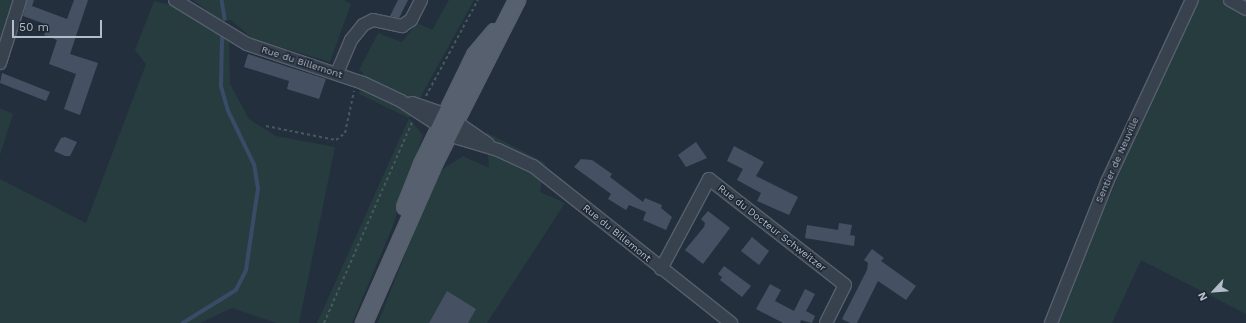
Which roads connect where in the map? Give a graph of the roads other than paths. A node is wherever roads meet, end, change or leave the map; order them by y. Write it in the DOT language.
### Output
graph roads {
  1 [pos="20,0"];
  2 [pos="175,0"];
  3 [pos="421,0"];
  4 [pos="1192,0"];
  5 [pos="1230,0"];
  6 [pos="515,3"];
  7 [pos="1246,8"];
  8 [pos="0,64"];
  9 [pos="337,73"];
  10 [pos="448,124"];
  11 [pos="661,269"];
  12 [pos="364,323"];
  13 [pos="731,323"];
  14 [pos="826,323"];
  15 [pos="1051,323"];
  1 -- 8 [label="street"];
  2 -- 9 [label="street, Rue du Billemont"];
  3 -- 9 [label="street"];
  4 -- 15 [label="street, Sentier de Neuville"];
  5 -- 7 [label="street"];
  6 -- 10 [label="main road"];
  9 -- 10 [label="street, Rue du Billemont"];
  10 -- 11 [label="street, Rue du Billemont"];
  10 -- 12 [label="main road"];
  11 -- 13 [label="street, Rue du Billemont"];
  11 -- 14 [label="street, Rue du Docteur Schweitzer"];
}
